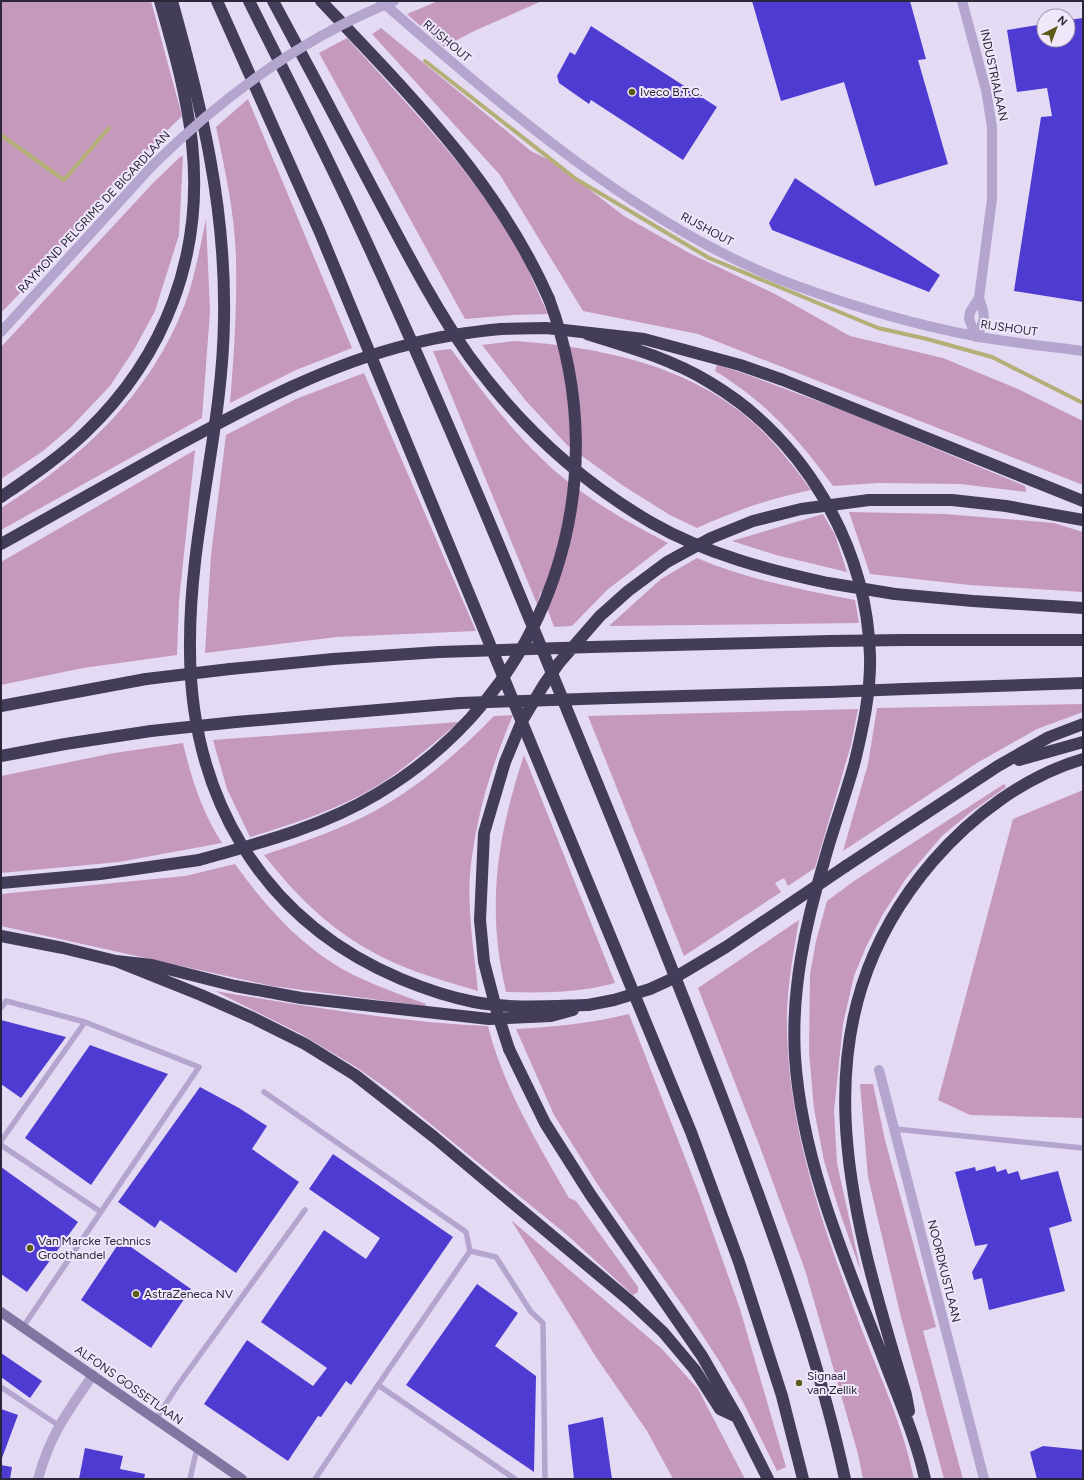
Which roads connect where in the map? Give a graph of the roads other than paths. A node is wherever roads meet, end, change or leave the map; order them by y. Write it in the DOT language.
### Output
graph roads {
  1 [pos="160,1"];
  2 [pos="172,1"];
  3 [pos="217,1"];
  4 [pos="249,1"];
  5 [pos="272,1"];
  6 [pos="321,1"];
  7 [pos="381,1"];
  8 [pos="394,1"];
  9 [pos="962,1"];
  10 [pos="979,298"];
  11 [pos="1,332"];
  12 [pos="587,334"];
  13 [pos="976,336"];
  14 [pos="1083,351"];
  15 [pos="1,497"];
  16 [pos="1083,501"];
  17 [pos="1083,520"];
  18 [pos="1,544"];
  19 [pos="1083,608"];
  20 [pos="1083,640"];
  21 [pos="1083,683"];
  22 [pos="1,706"];
  23 [pos="1083,724"];
  24 [pos="1083,742"];
  25 [pos="1,756"];
  26 [pos="1083,759"];
  27 [pos="998,766"];
  28 [pos="1,883"];
  29 [pos="1,936"];
  30 [pos="116,961"];
  31 [pos="588,1005"];
  32 [pos="1,1008"];
  33 [pos="85,1022"];
  34 [pos="879,1070"];
  35 [pos="264,1092"];
  36 [pos="895,1129"];
  37 [pos="1,1141"];
  38 [pos="1,1145"];
  39 [pos="1083,1148"];
  40 [pos="305,1210"];
  41 [pos="100,1212"];
  42 [pos="470,1251"];
  43 [pos="1,1312"];
  44 [pos="23,1327"];
  45 [pos="93,1375"];
  46 [pos="378,1385"];
  47 [pos="1,1387"];
  48 [pos="737,1417"];
  49 [pos="156,1419"];
  50 [pos="58,1425"];
  51 [pos="912,1430"];
  52 [pos="197,1448"];
  53 [pos="38,1479"];
  54 [pos="190,1479"];
  55 [pos="242,1479"];
  56 [pos="315,1479"];
  57 [pos="515,1479"];
  58 [pos="545,1479"];
  59 [pos="768,1479"];
  60 [pos="803,1479"];
  61 [pos="845,1479"];
  62 [pos="925,1479"];
  63 [pos="984,1479"];
  1 -- 15 [label="highway"];
  2 -- 31 [label="highway"];
  3 -- 60 [label="highway"];
  4 -- 61 [label="highway"];
  5 -- 19 [label="highway, bridge"];
  6 -- 28 [label="highway, bridge"];
  7 -- 13 [label="street, RIJSHOUT"];
  8 -- 11 [label="street, RAYMOND PELGRIMS DE BIGARDLAAN, bridge"];
  9 -- 10 [label="street, INDUSTRIALAAN"];
  10 -- 13 [label="street, INDUSTRIALAAN"];
  10 -- 13 [label="street, INDUSTRIALAAN"];
  12 -- 16 [label="highway"];
  12 -- 18 [label="highway, bridge"];
  12 -- 51 [label="highway"];
  13 -- 14 [label="street, RIJSHOUT"];
  17 -- 48 [label="highway, bridge"];
  20 -- 22 [label="highway, bridge"];
  21 -- 25 [label="highway, bridge"];
  23 -- 27 [label="highway"];
  24 -- 27 [label="highway"];
  26 -- 51 [label="highway"];
  27 -- 31 [label="highway, bridge"];
  29 -- 30 [label="highway"];
  30 -- 31 [label="highway"];
  30 -- 48 [label="highway"];
  32 -- 33 [label="lane"];
  33 -- 37 [label="lane"];
  33 -- 41 [label="lane"];
  34 -- 36 [label="street, NOORDKUSTLAAN"];
  35 -- 42 [label="lane"];
  36 -- 39 [label="lane"];
  36 -- 63 [label="street, NOORDKUSTLAAN"];
  38 -- 41 [label="lane"];
  40 -- 49 [label="lane"];
  41 -- 44 [label="lane"];
  42 -- 46 [label="lane"];
  42 -- 58 [label="lane"];
  43 -- 44 [label="street, ALFONS GOSSETLAAN"];
  44 -- 45 [label="street, ALFONS GOSSETLAAN"];
  45 -- 49 [label="street, ALFONS GOSSETLAAN"];
  45 -- 50 [label="street"];
  46 -- 56 [label="lane"];
  46 -- 57 [label="lane"];
  47 -- 50 [label="lane"];
  48 -- 59 [label="highway"];
  49 -- 52 [label="street, ALFONS GOSSETLAAN"];
  50 -- 53 [label="street"];
  51 -- 62 [label="highway"];
  52 -- 54 [label="lane"];
  52 -- 55 [label="street, ALFONS GOSSETLAAN"];
}
